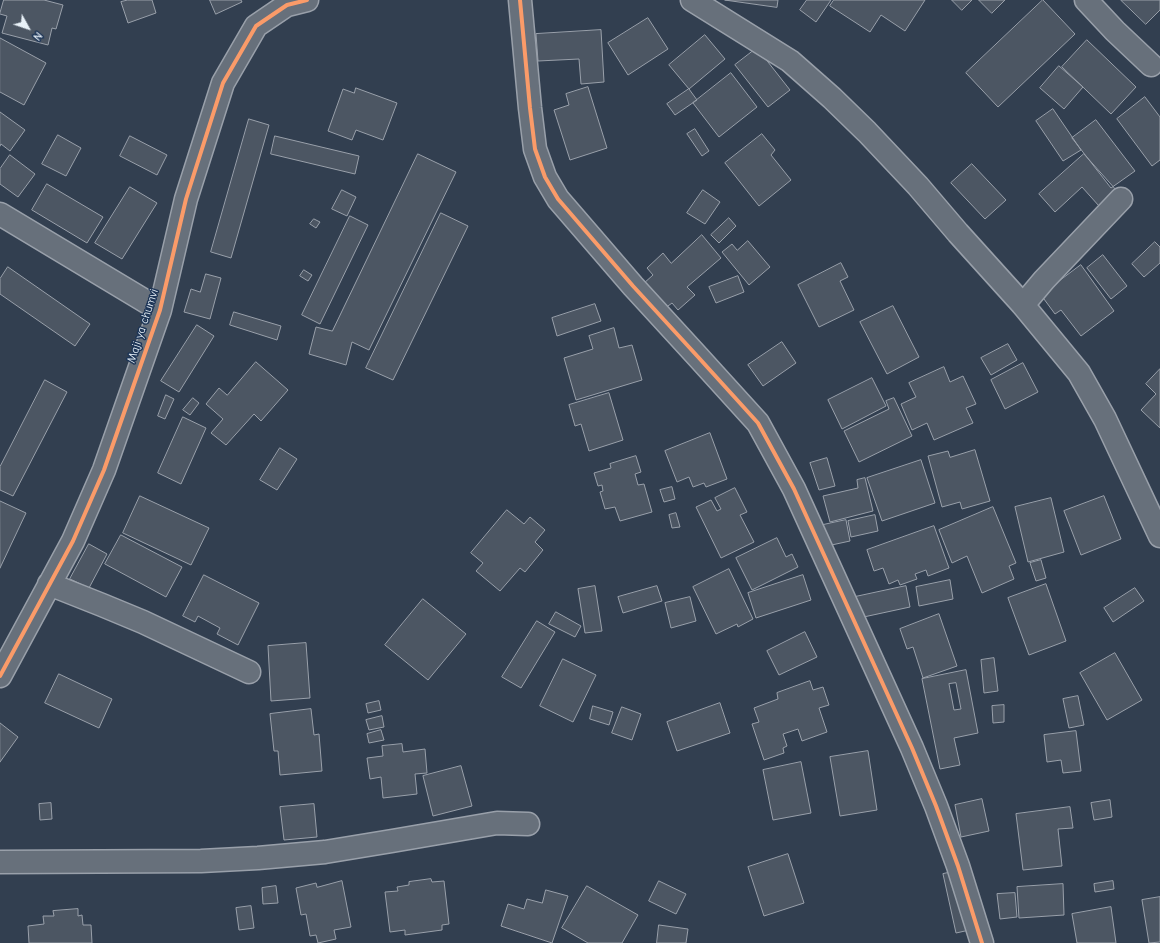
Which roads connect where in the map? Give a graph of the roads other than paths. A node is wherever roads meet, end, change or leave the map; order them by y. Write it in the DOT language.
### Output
graph roads {
  1 [pos="307,0"];
  2 [pos="520,0"];
  3 [pos="692,0"];
  4 [pos="1086,0"];
  5 [pos="1151,65"];
  6 [pos="1121,199"];
  7 [pos="0,214"];
  8 [pos="1023,305"];
  9 [pos="160,310"];
  10 [pos="1160,536"];
  11 [pos="49,584"];
  12 [pos="249,672"];
  13 [pos="0,676"];
  14 [pos="528,824"];
  15 [pos="0,862"];
  16 [pos="982,943"];
  1 -- 9 [label="street, Maji ya chumvi"];
  2 -- 16 [label="street"];
  3 -- 8 [label="street"];
  4 -- 5 [label="street"];
  6 -- 8 [label="street"];
  7 -- 9 [label="street"];
  8 -- 10 [label="street"];
  9 -- 11 [label="street, Maji ya chumvi"];
  11 -- 12 [label="street"];
  11 -- 13 [label="street, Maji ya chumvi"];
  14 -- 15 [label="street"];
}
